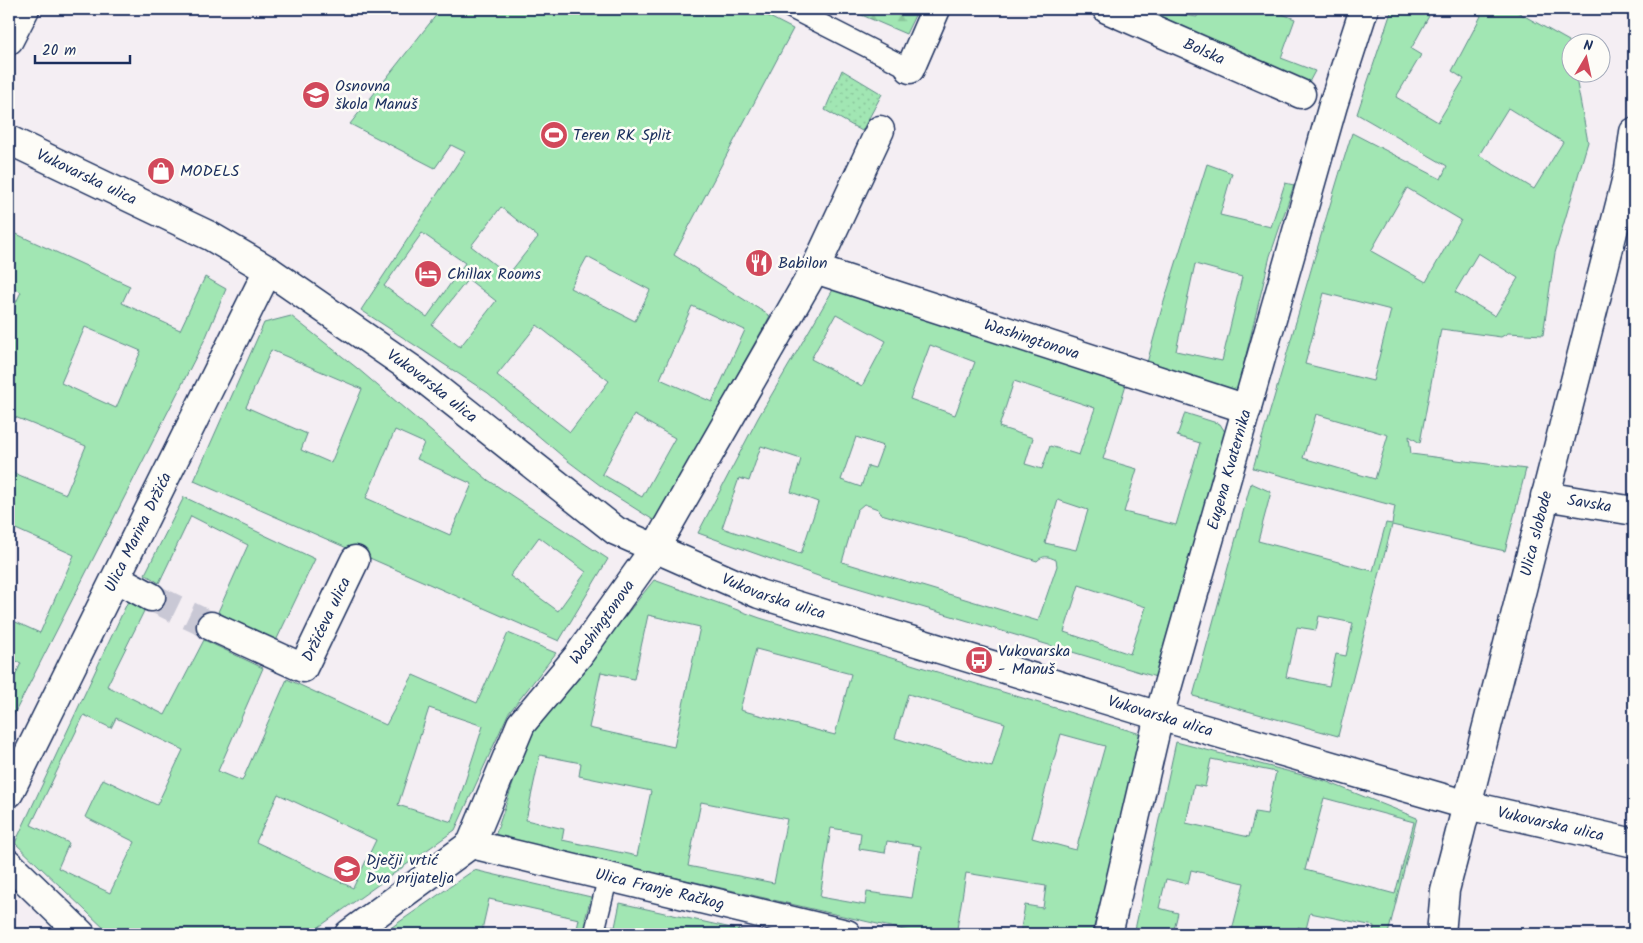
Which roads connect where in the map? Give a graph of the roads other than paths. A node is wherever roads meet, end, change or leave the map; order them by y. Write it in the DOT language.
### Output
graph roads {
  1 [pos="25,9"];
  2 [pos="792,9"];
  3 [pos="936,9"];
  4 [pos="1107,9"];
  5 [pos="1364,9"];
  6 [pos="9,40"];
  7 [pos="910,69"];
  8 [pos="1301,94"];
  9 [pos="880,130"];
  10 [pos="1634,132"];
  11 [pos="9,140"];
  12 [pos="815,269"];
  13 [pos="268,270"];
  14 [pos="1247,409"];
  15 [pos="1545,496"];
  16 [pos="1634,511"];
  17 [pos="655,548"];
  18 [pos="355,560"];
  19 [pos="128,584"];
  20 [pos="151,597"];
  21 [pos="210,626"];
  22 [pos="1159,716"];
  23 [pos="9,793"];
  24 [pos="1467,805"];
  25 [pos="1634,843"];
  26 [pos="471,844"];
  27 [pos="9,864"];
  28 [pos="608,877"];
  29 [pos="81,934"];
  30 [pos="349,934"];
  31 [pos="594,934"];
  32 [pos="848,934"];
  33 [pos="1108,934"];
  34 [pos="1441,934"];
  1 -- 6 [label="street"];
  2 -- 7 [label="lane"];
  3 -- 7 [label="street"];
  4 -- 8 [label="street, Bolska"];
  5 -- 14 [label="street, Eugena Kvaternika"];
  9 -- 12 [label="street, Washingtonova"];
  10 -- 15 [label="street, Ulica slobode"];
  11 -- 13 [label="street, Vukovarska ulica"];
  12 -- 14 [label="street, Washingtonova"];
  12 -- 17 [label="street, Washingtonova"];
  13 -- 17 [label="street, Vukovarska ulica"];
  13 -- 23 [label="street, Ulica Marina Držića"];
  14 -- 22 [label="street, Eugena Kvaternika"];
  15 -- 16 [label="street, Savska"];
  15 -- 24 [label="street, Ulica slobode"];
  17 -- 22 [label="street, Vukovarska ulica"];
  17 -- 26 [label="street, Washingtonova"];
  18 -- 21 [label="street, Držićeva ulica"];
  19 -- 20 [label="street"];
  22 -- 24 [label="street, Vukovarska ulica"];
  22 -- 33 [label="street, Eugena Kvaternika"];
  24 -- 25 [label="street, Vukovarska ulica"];
  24 -- 34 [label="street, Ulica slobode"];
  26 -- 28 [label="street, Ulica Franje Račkog"];
  26 -- 30 [label="street"];
  27 -- 29 [label="street"];
  28 -- 31 [label="lane"];
  28 -- 32 [label="street, Ulica Franje Račkog"];
}
